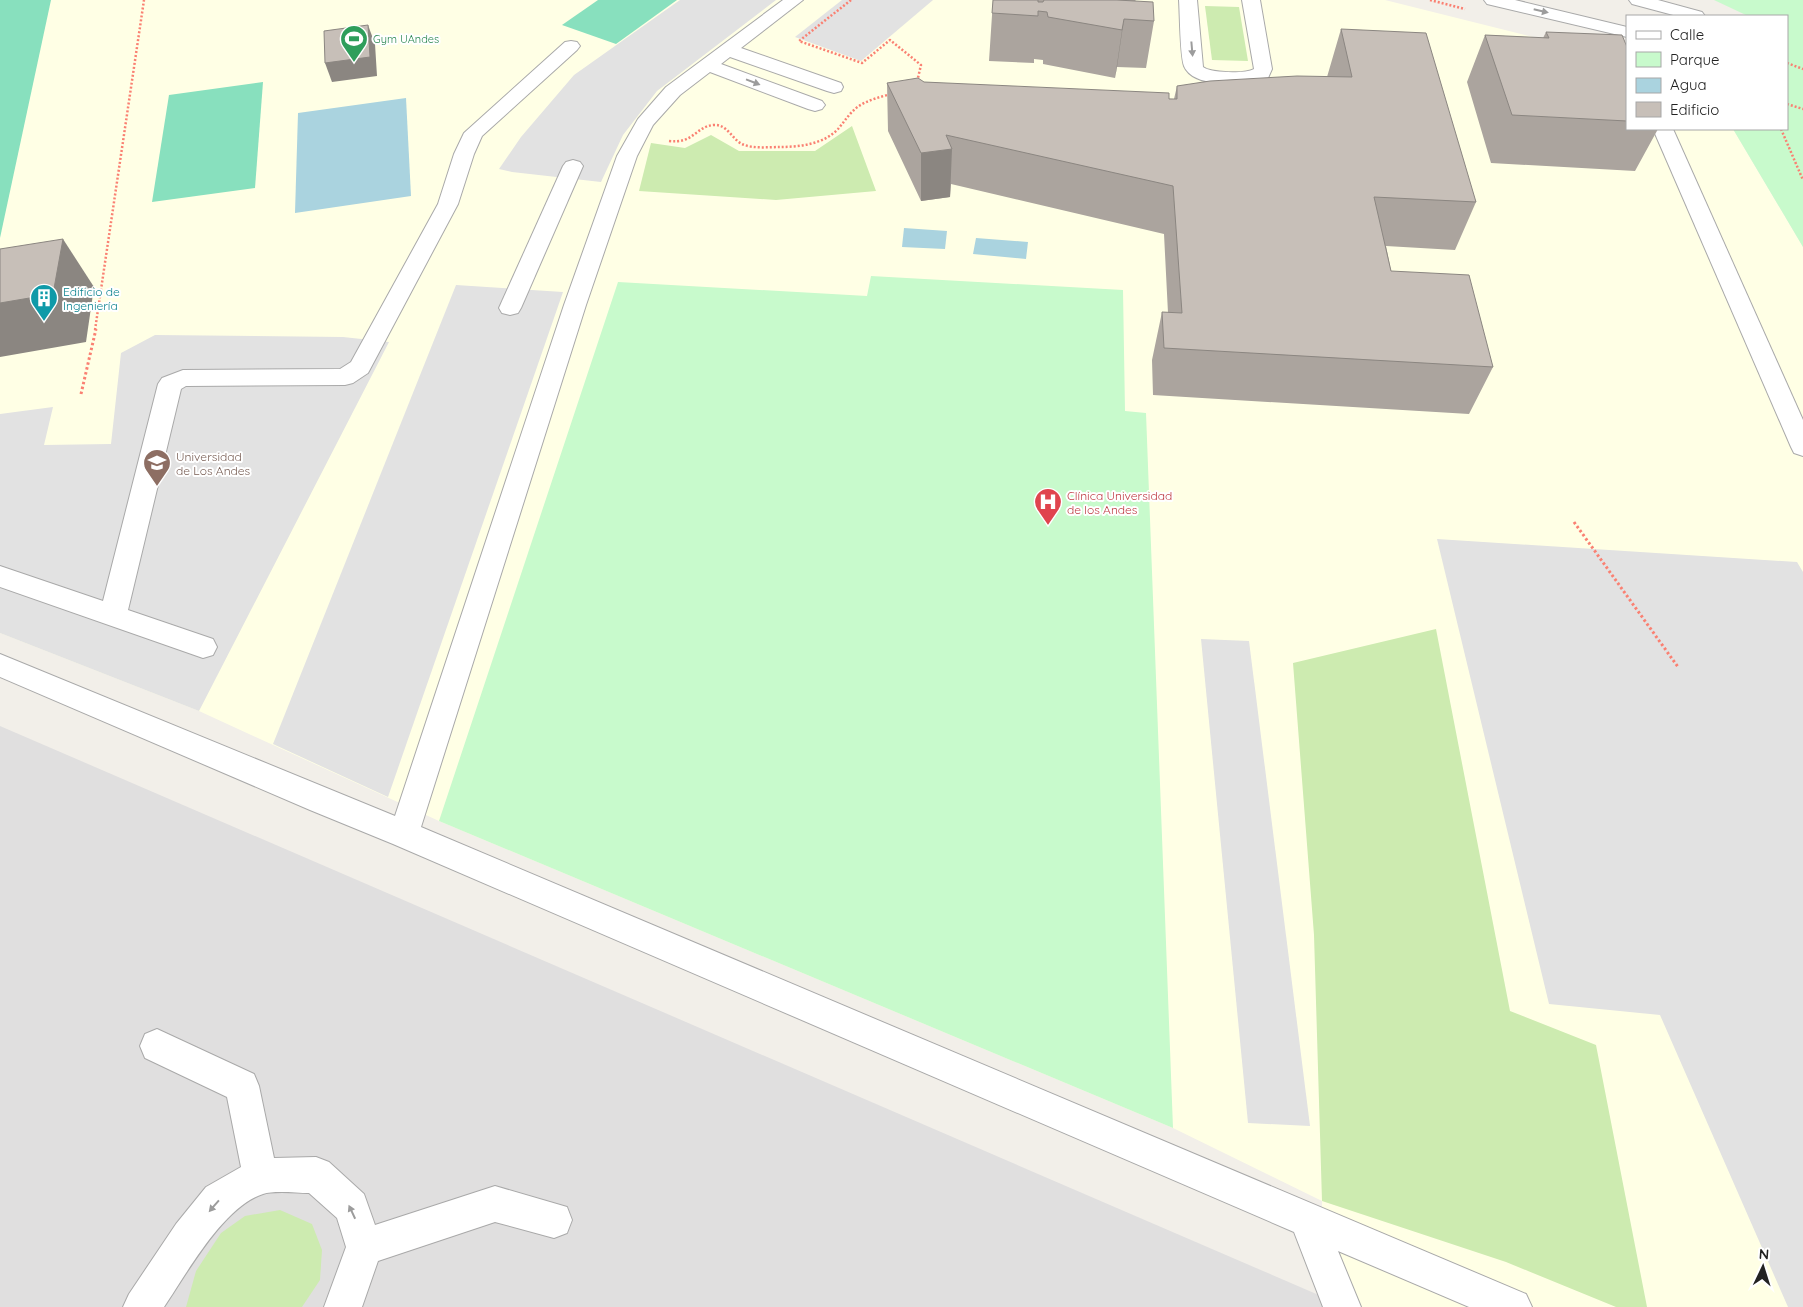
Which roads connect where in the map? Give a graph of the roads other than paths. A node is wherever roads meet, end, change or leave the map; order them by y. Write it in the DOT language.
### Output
graph roads {
  1 [pos="794,0"];
  2 [pos="1188,0"];
  3 [pos="1251,0"];
  4 [pos="1493,0"];
  5 [pos="1625,0"];
  6 [pos="1638,0"];
  7 [pos="1634,15"];
  8 [pos="1692,15"];
  9 [pos="1619,33"];
  10 [pos="571,46"];
  11 [pos="728,50"];
  12 [pos="708,65"];
  13 [pos="834,87"];
  14 [pos="815,105"];
  15 [pos="1663,130"];
  16 [pos="573,166"];
  17 [pos="510,308"];
  18 [pos="1803,448"];
  19 [pos="0,576"];
  20 [pos="113,615"];
  21 [pos="203,647"];
  22 [pos="0,665"];
  23 [pos="404,834"];
  24 [pos="157,1046"];
  25 [pos="260,1176"];
  26 [pos="554,1220"];
  27 [pos="1308,1220"];
  28 [pos="364,1247"];
  29 [pos="142,1307"];
  30 [pos="343,1307"];
  31 [pos="1342,1307"];
  32 [pos="1513,1307"];
  1 -- 11 [label="street"];
  2 -- 3 [label="street, one-way"];
  4 -- 9 [label="street, one-way"];
  5 -- 7 [label="street"];
  6 -- 8 [label="street"];
  10 -- 20 [label="street"];
  11 -- 12 [label="street"];
  11 -- 13 [label="street"];
  12 -- 14 [label="street, one-way"];
  12 -- 23 [label="street"];
  15 -- 18 [label="street"];
  16 -- 17 [label="street"];
  19 -- 20 [label="street"];
  20 -- 21 [label="street"];
  22 -- 23 [label="street"];
  23 -- 27 [label="street"];
  24 -- 25 [label="street"];
  28 -- 25 [label="street, one-way"];
  25 -- 29 [label="street, one-way"];
  26 -- 28 [label="street"];
  27 -- 31 [label="street"];
  27 -- 32 [label="street"];
  28 -- 30 [label="street"];
}
